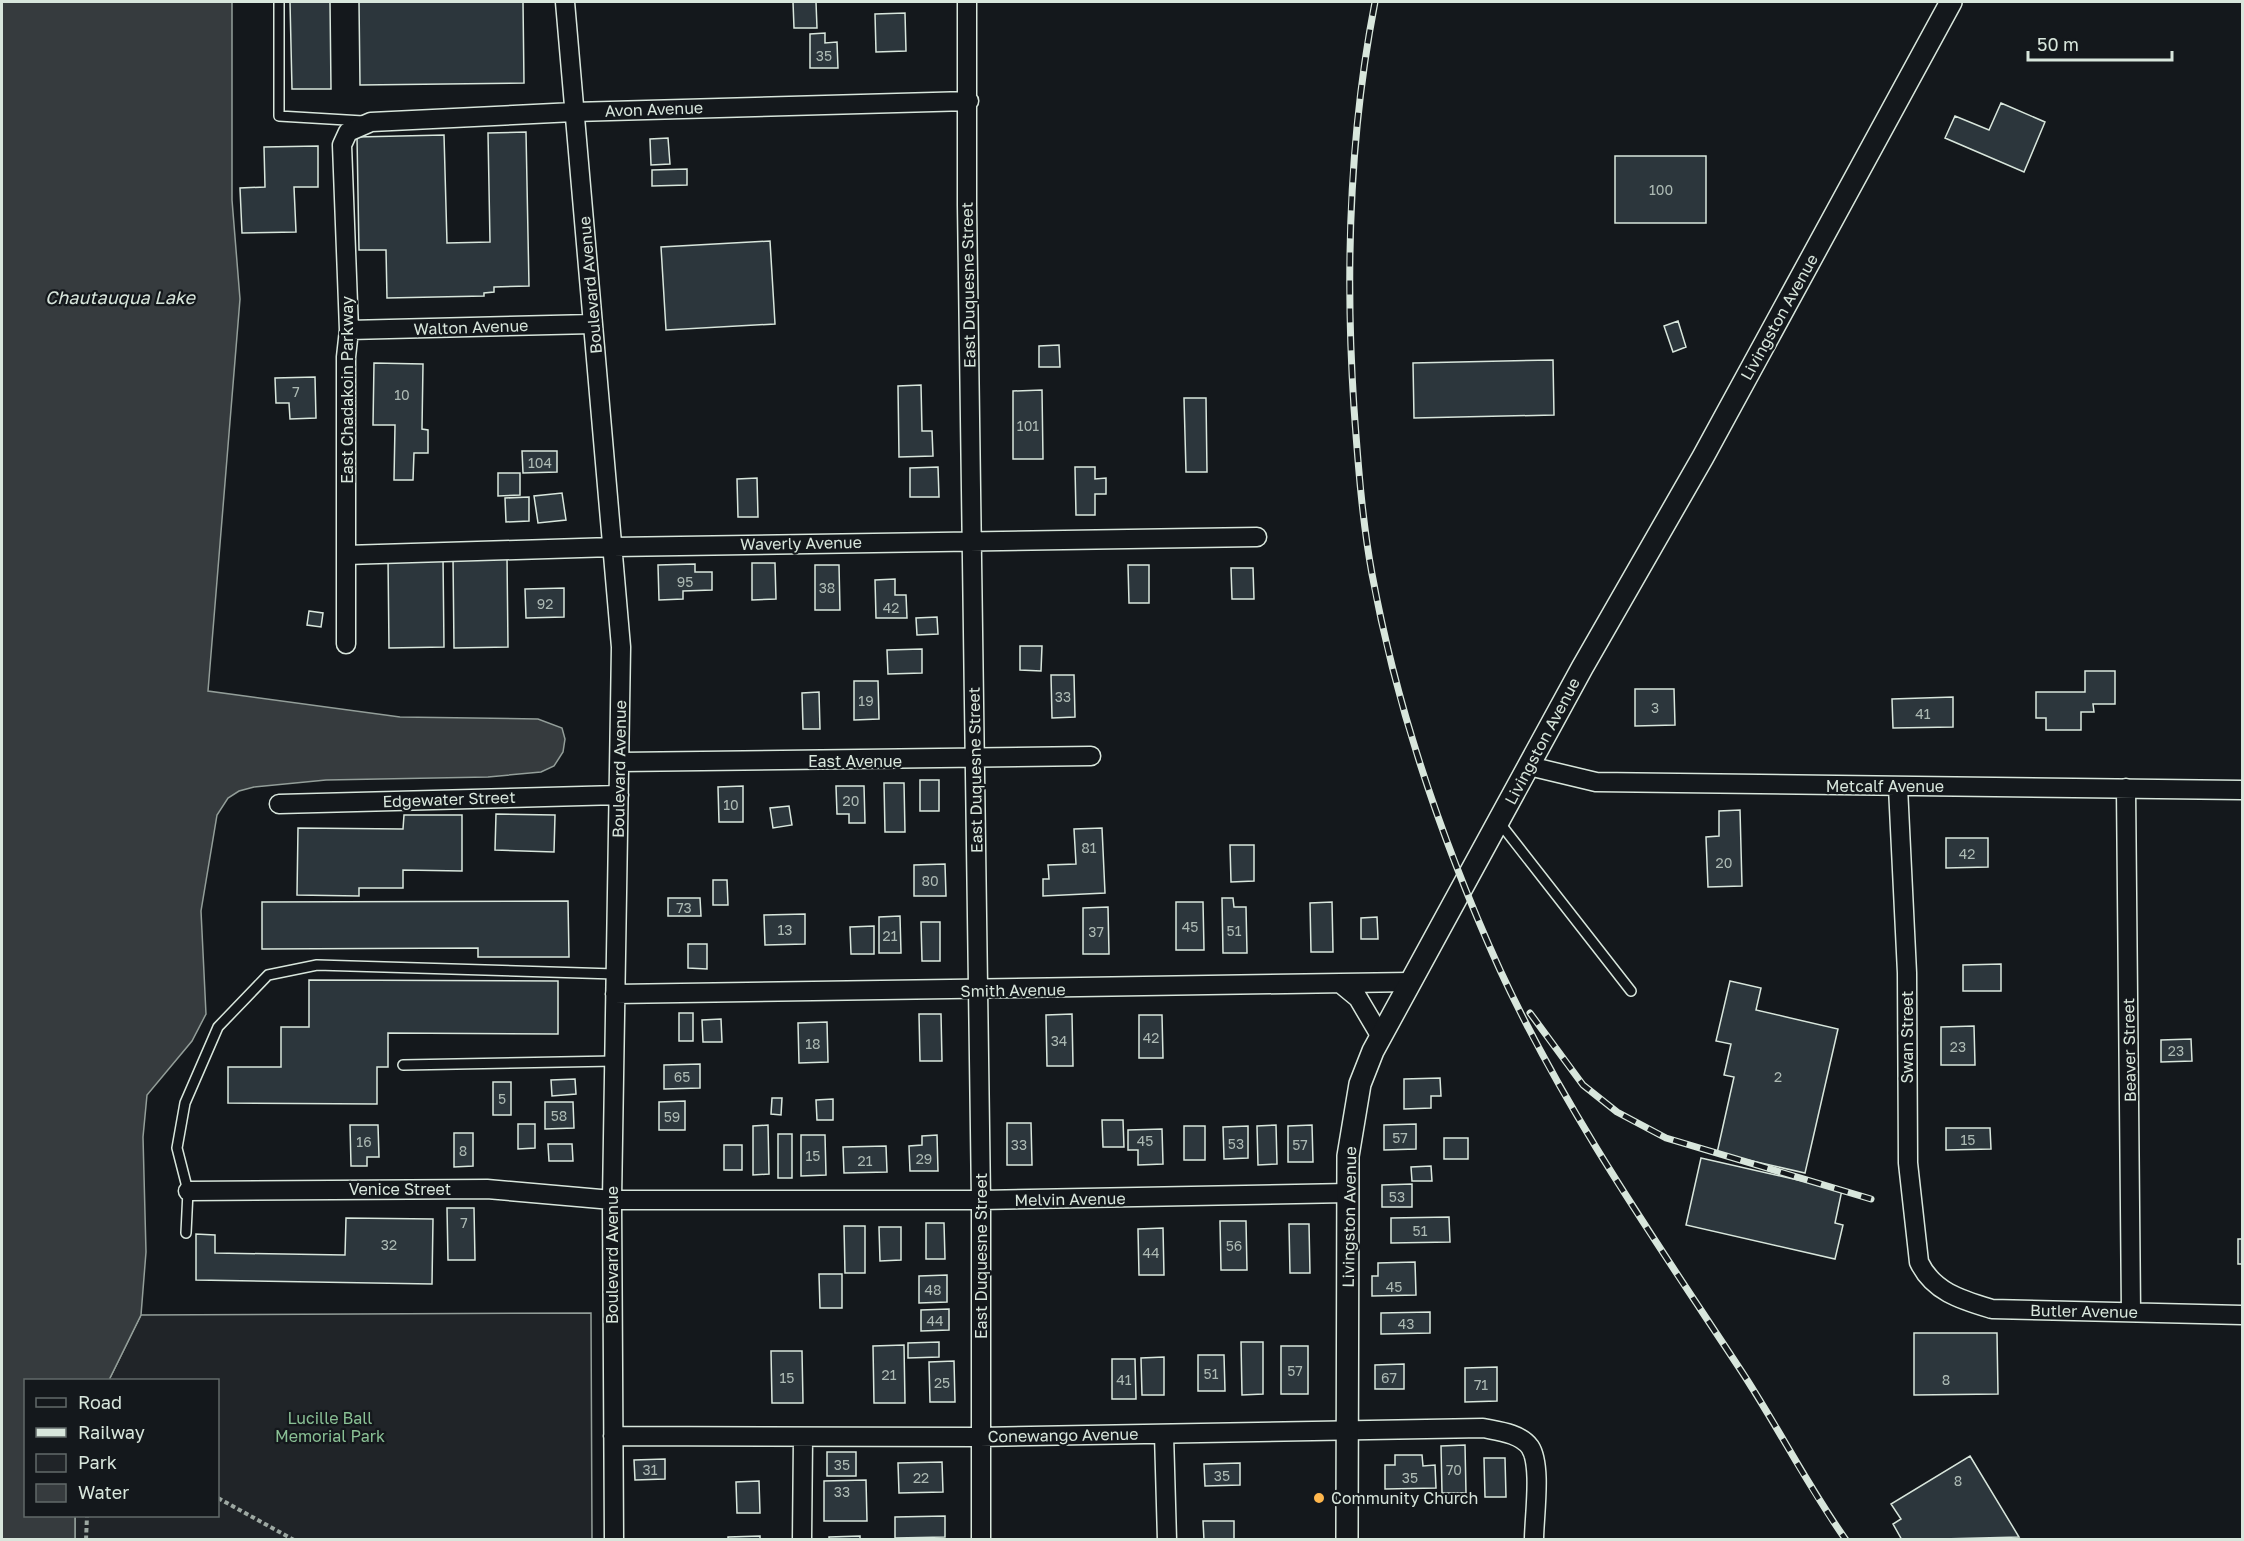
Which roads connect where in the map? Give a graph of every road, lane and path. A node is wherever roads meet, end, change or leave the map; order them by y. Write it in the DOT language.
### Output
graph roads {
  1 [pos="279,2"];
  2 [pos="564,2"];
  3 [pos="968,2"];
  4 [pos="1951,2"];
  5 [pos="969,101"];
  6 [pos="574,112"];
  7 [pos="371,122"];
  8 [pos="346,137"];
  9 [pos="593,324"];
  10 [pos="349,330"];
  11 [pos="1257,537"];
  12 [pos="971,540"];
  13 [pos="613,547"];
  14 [pos="346,555"];
  15 [pos="346,644"];
  16 [pos="1091,756"];
  17 [pos="975,758"];
  18 [pos="620,762"];
  19 [pos="1529,766"];
  20 [pos="1898,787"];
  21 [pos="2126,788"];
  22 [pos="2242,790"];
  23 [pos="619,795"];
  24 [pos="279,804"];
  25 [pos="1499,822"];
  26 [pos="615,974"];
  27 [pos="1411,982"];
  28 [pos="1341,984"];
  29 [pos="979,991"];
  30 [pos="1631,991"];
  31 [pos="615,994"];
  32 [pos="1381,1037"];
  33 [pos="614,1061"];
  34 [pos="403,1065"];
  35 [pos="188,1191"];
  36 [pos="1348,1193"];
  37 [pos="612,1200"];
  38 [pos="981,1200"];
  39 [pos="186,1233"];
  40 [pos="1931,1282"];
  41 [pos="2131,1312"];
  42 [pos="2242,1316"];
  43 [pos="1347,1431"];
  44 [pos="1164,1434"];
  45 [pos="613,1436"];
  46 [pos="980,1437"];
  47 [pos="803,1438"];
  48 [pos="219,1499"];
  49 [pos="87,1517"];
  50 [pos="86,1539"];
  51 [pos="294,1539"];
  52 [pos="570,1539"];
  53 [pos="582,1539"];
  54 [pos="614,1539"];
  55 [pos="802,1539"];
  56 [pos="981,1539"];
  57 [pos="1167,1539"];
  58 [pos="1347,1539"];
  59 [pos="1534,1539"];
  1 -- 7 [label="lane"];
  2 -- 6 [label="street, Boulevard Avenue"];
  3 -- 5 [label="street, East Duquesne Street"];
  4 -- 19 [label="street, Livingston Avenue"];
  5 -- 6 [label="street, Avon Avenue"];
  5 -- 12 [label="street, East Duquesne Street"];
  6 -- 7 [label="street, Avon Avenue"];
  6 -- 9 [label="street, Boulevard Avenue"];
  7 -- 8 [label="street, Avon Avenue"];
  8 -- 10 [label="street, East Chadakoin Parkway"];
  9 -- 10 [label="street, Walton Avenue"];
  9 -- 13 [label="street, Boulevard Avenue"];
  10 -- 14 [label="street, East Chadakoin Parkway"];
  11 -- 12 [label="street, Waverly Avenue"];
  12 -- 13 [label="street, Waverly Avenue"];
  12 -- 17 [label="street, East Duquesne Street"];
  13 -- 14 [label="street, Waverly Avenue"];
  13 -- 18 [label="street, Boulevard Avenue"];
  14 -- 15 [label="street, East Chadakoin Parkway"];
  16 -- 17 [label="street, East Avenue"];
  17 -- 18 [label="street, East Avenue"];
  17 -- 29 [label="street, East Duquesne Street"];
  18 -- 23 [label="street, Boulevard Avenue"];
  19 -- 20 [label="street, Metcalf Avenue"];
  19 -- 25 [label="street, Livingston Avenue"];
  20 -- 21 [label="street, Metcalf Avenue"];
  20 -- 40 [label="street, Swan Street"];
  21 -- 22 [label="street, Metcalf Avenue"];
  21 -- 41 [label="street, Beaver Street"];
  23 -- 24 [label="street, Edgewater Street"];
  23 -- 26 [label="street, Boulevard Avenue"];
  25 -- 27 [label="street, Livingston Avenue"];
  25 -- 30 [label="lane"];
  26 -- 31 [label="street, Boulevard Avenue"];
  26 -- 35 [label="lane"];
  27 -- 28 [label="street, Smith Avenue"];
  27 -- 32 [label="street, Livingston Avenue"];
  28 -- 29 [label="street, Smith Avenue"];
  28 -- 32 [label="street"];
  29 -- 31 [label="street, Smith Avenue"];
  29 -- 38 [label="street, East Duquesne Street"];
  31 -- 33 [label="street, Boulevard Avenue"];
  32 -- 36 [label="street, Livingston Avenue"];
  33 -- 34 [label="lane"];
  33 -- 37 [label="street, Boulevard Avenue"];
  35 -- 37 [label="street, Venice Street"];
  35 -- 39 [label="lane"];
  36 -- 38 [label="street, Melvin Avenue"];
  36 -- 43 [label="street, Livingston Avenue"];
  37 -- 38 [label="street, Melvin Avenue"];
  37 -- 45 [label="street, Boulevard Avenue"];
  38 -- 46 [label="street, East Duquesne Street"];
  40 -- 41 [label="street, Butler Avenue"];
  41 -- 42 [label="street, Butler Avenue"];
  43 -- 44 [label="street, Conewango Avenue"];
  43 -- 58 [label="street, Livingston Avenue"];
  43 -- 59 [label="street, Conewango Avenue"];
  44 -- 46 [label="street, Conewango Avenue"];
  44 -- 57 [label="street"];
  45 -- 47 [label="street, Conewango Avenue"];
  45 -- 54 [label="street, Boulevard Avenue"];
  46 -- 47 [label="street, Conewango Avenue"];
  46 -- 56 [label="street, East Duquesne Street"];
  47 -- 55 [label="street"];
  48 -- 51 [label="path"];
  49 -- 50 [label="path"];
  52 -- 53 [label="path"];
}
